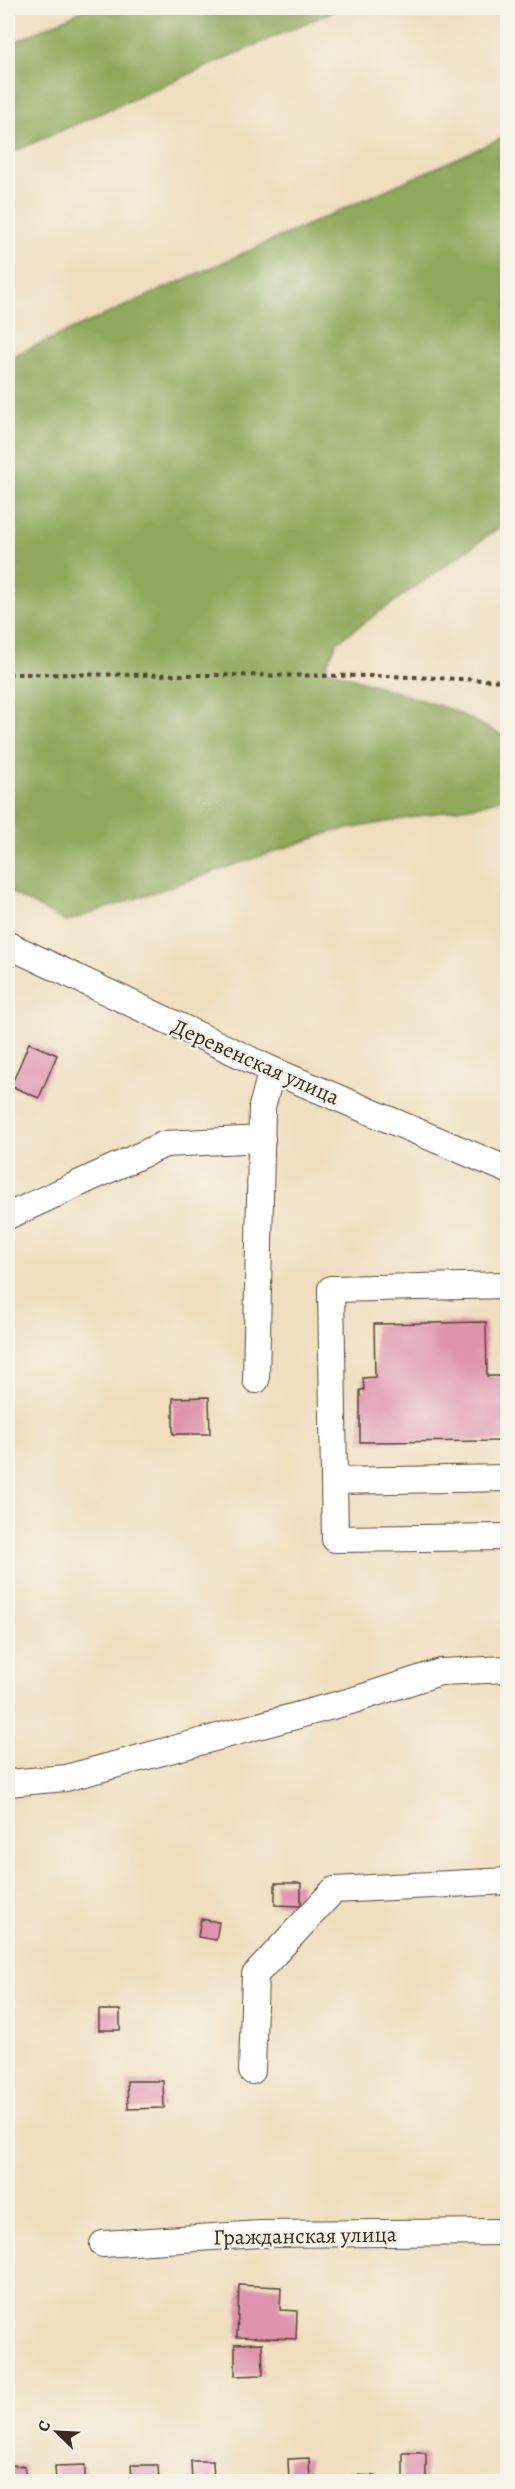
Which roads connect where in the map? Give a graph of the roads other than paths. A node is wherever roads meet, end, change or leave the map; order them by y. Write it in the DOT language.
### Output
graph roads {
  1 [pos="8,945"];
  2 [pos="272,1070"];
  3 [pos="262,1139"];
  4 [pos="507,1170"];
  5 [pos="8,1216"];
  6 [pos="507,1285"];
  7 [pos="256,1380"];
  8 [pos="507,1478"];
  9 [pos="334,1481"];
  10 [pos="507,1537"];
  11 [pos="507,1669"];
  12 [pos="8,1783"];
  13 [pos="507,1881"];
  14 [pos="252,2071"];
  15 [pos="507,2232"];
  16 [pos="103,2244"];
  1 -- 2 [label="street, Деревенская улица"];
  2 -- 3 [label="street"];
  2 -- 4 [label="street, Деревенская улица"];
  3 -- 5 [label="street"];
  3 -- 7 [label="street"];
  6 -- 9 [label="street"];
  8 -- 9 [label="street"];
  9 -- 10 [label="street"];
  11 -- 12 [label="street"];
  13 -- 14 [label="street"];
  15 -- 16 [label="street, Гражданская улица"];
}
